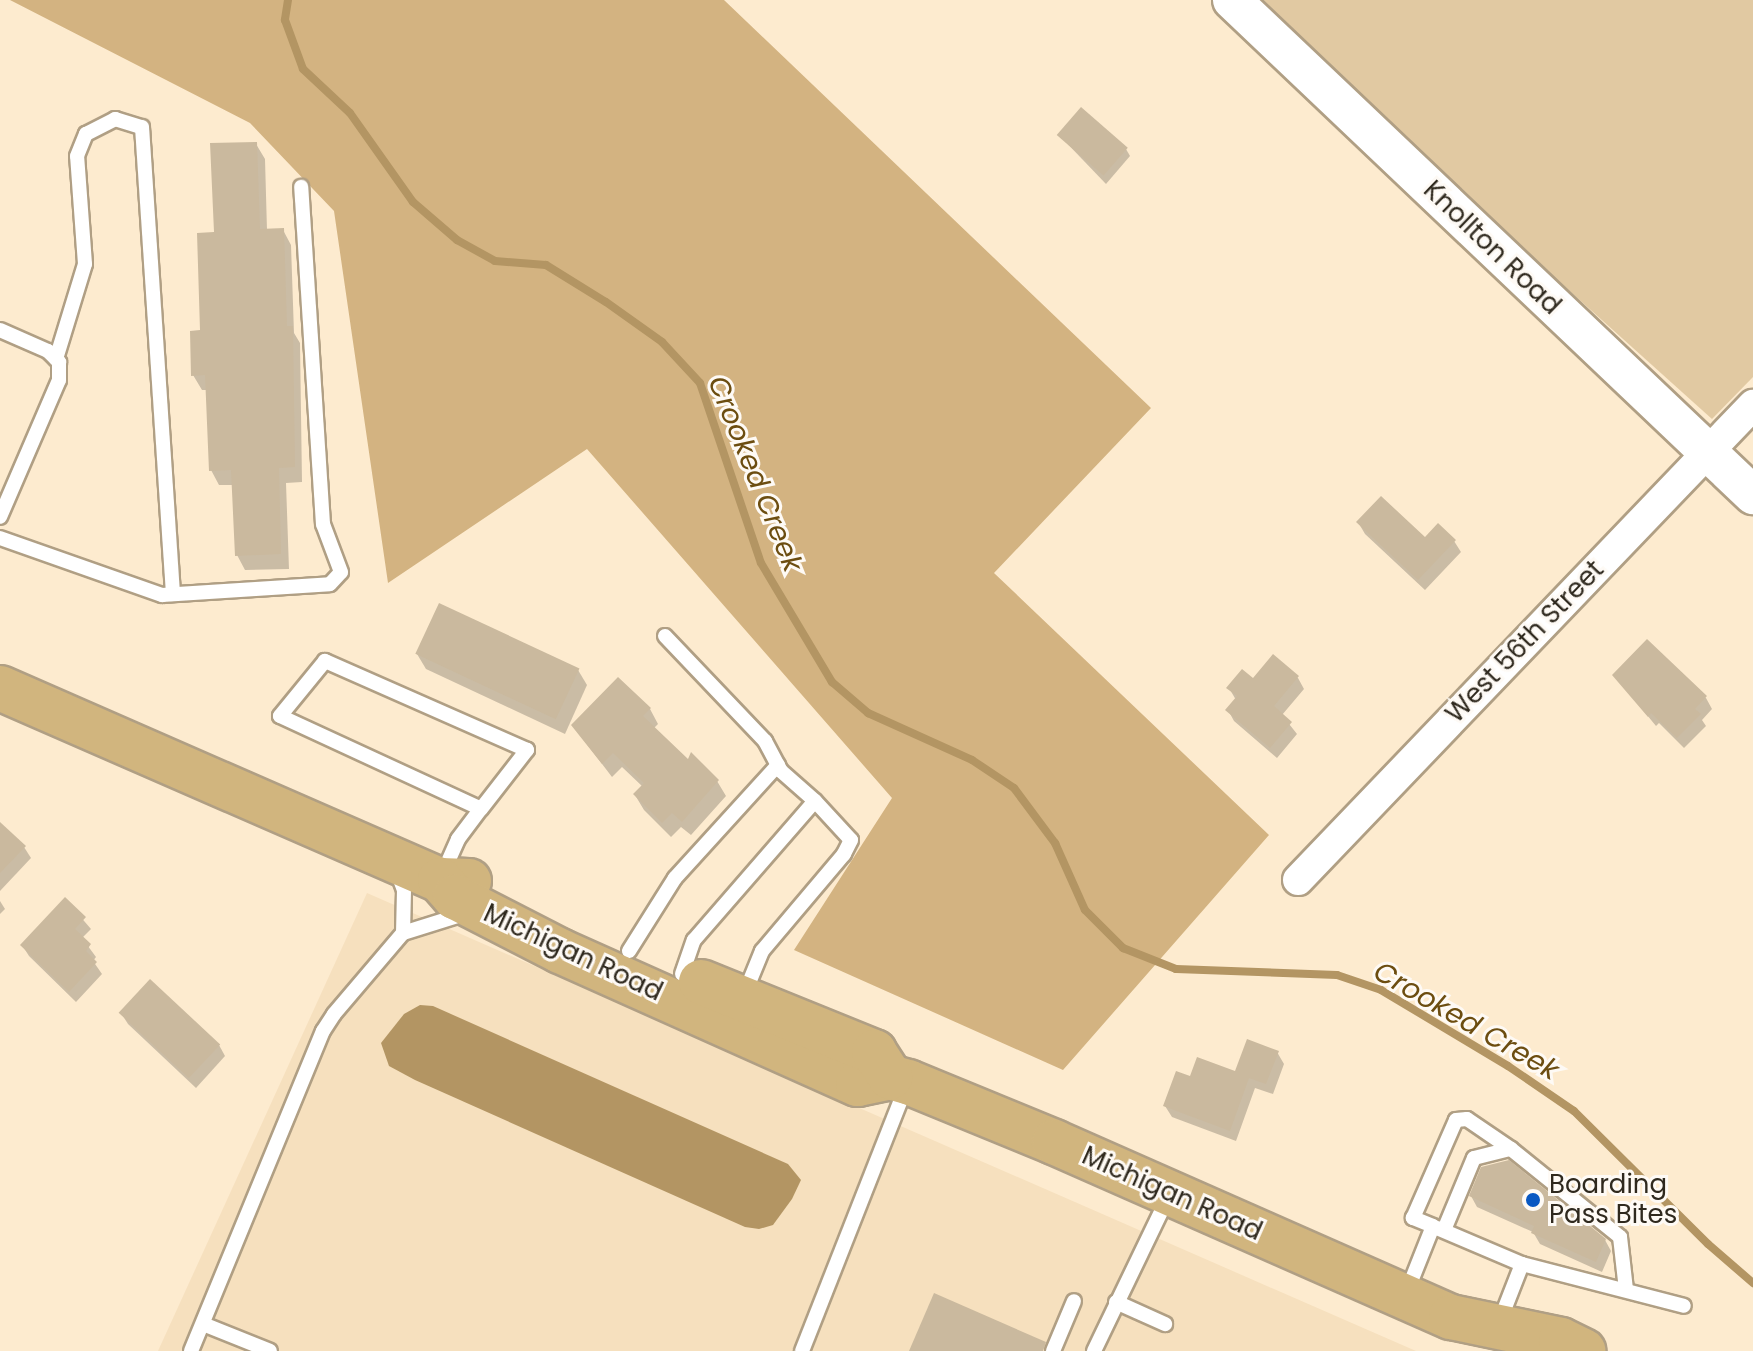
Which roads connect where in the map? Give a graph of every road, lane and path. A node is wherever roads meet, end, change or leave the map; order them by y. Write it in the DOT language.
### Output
graph roads {
  1 [pos="1232,0"];
  2 [pos="301,187"];
  3 [pos="0,330"];
  4 [pos="56,359"];
  5 [pos="1753,405"];
  6 [pos="1707,453"];
  7 [pos="4,494"];
  8 [pos="1753,495"];
  9 [pos="0,517"];
  10 [pos="0,538"];
  11 [pos="173,594"];
  12 [pos="665,636"];
  13 [pos="0,688"];
  14 [pos="778,765"];
  15 [pos="815,801"];
  16 [pos="481,809"];
  17 [pos="394,861"];
  18 [pos="440,880"];
  19 [pos="1298,880"];
  20 [pos="480,909"];
  21 [pos="403,933"];
  22 [pos="629,951"];
  23 [pos="682,974"];
  24 [pos="742,999"];
  25 [pos="899,1080"];
  26 [pos="1511,1149"];
  27 [pos="1170,1193"];
  28 [pos="1438,1228"];
  29 [pos="1522,1264"];
  30 [pos="1626,1290"];
  31 [pos="1404,1297"];
  32 [pos="1074,1301"];
  33 [pos="1116,1302"];
  34 [pos="1684,1306"];
  35 [pos="203,1324"];
  36 [pos="1165,1324"];
  37 [pos="1497,1339"];
  38 [pos="191,1351"];
  39 [pos="270,1351"];
  40 [pos="802,1351"];
  41 [pos="1053,1351"];
  42 [pos="1094,1351"];
  43 [pos="1584,1351"];
  1 -- 6 [label="street, Knollton Road"];
  2 -- 11 [label="lane"];
  3 -- 4 [label="lane"];
  4 -- 7 [label="lane"];
  4 -- 11 [label="lane"];
  5 -- 6 [label="street, West 56th Street"];
  6 -- 8 [label="street, Knollton Road"];
  6 -- 19 [label="street, West 56th Street"];
  7 -- 9 [label="lane"];
  10 -- 11 [label="lane"];
  12 -- 14 [label="lane"];
  13 -- 17 [label="main road, Michigan Road"];
  14 -- 15 [label="lane"];
  14 -- 22 [label="lane"];
  15 -- 23 [label="lane"];
  15 -- 24 [label="lane"];
  16 -- 16 [label="lane"];
  16 -- 18 [label="lane"];
  17 -- 18 [label="main road, Michigan Road"];
  17 -- 21 [label="lane"];
  18 -- 20 [label="main road, Michigan Road"];
  18 -- 22 [label="main road, Michigan Road"];
  20 -- 21 [label="lane"];
  20 -- 25 [label="main road, Michigan Road"];
  21 -- 35 [label="lane"];
  22 -- 23 [label="main road, Michigan Road"];
  23 -- 24 [label="main road, Michigan Road"];
  24 -- 25 [label="main road, Michigan Road"];
  25 -- 27 [label="main road, Michigan Road"];
  25 -- 40 [label="lane"];
  26 -- 28 [label="lane"];
  26 -- 28 [label="lane"];
  26 -- 30 [label="lane"];
  27 -- 31 [label="main road, Michigan Road"];
  27 -- 33 [label="lane"];
  28 -- 29 [label="lane"];
  28 -- 31 [label="lane"];
  29 -- 30 [label="lane"];
  29 -- 37 [label="lane"];
  30 -- 34 [label="lane"];
  31 -- 37 [label="main road, Michigan Road"];
  32 -- 41 [label="lane"];
  33 -- 36 [label="lane"];
  33 -- 42 [label="lane"];
  35 -- 38 [label="lane"];
  35 -- 39 [label="lane"];
  37 -- 43 [label="main road, Michigan Road"];
}
